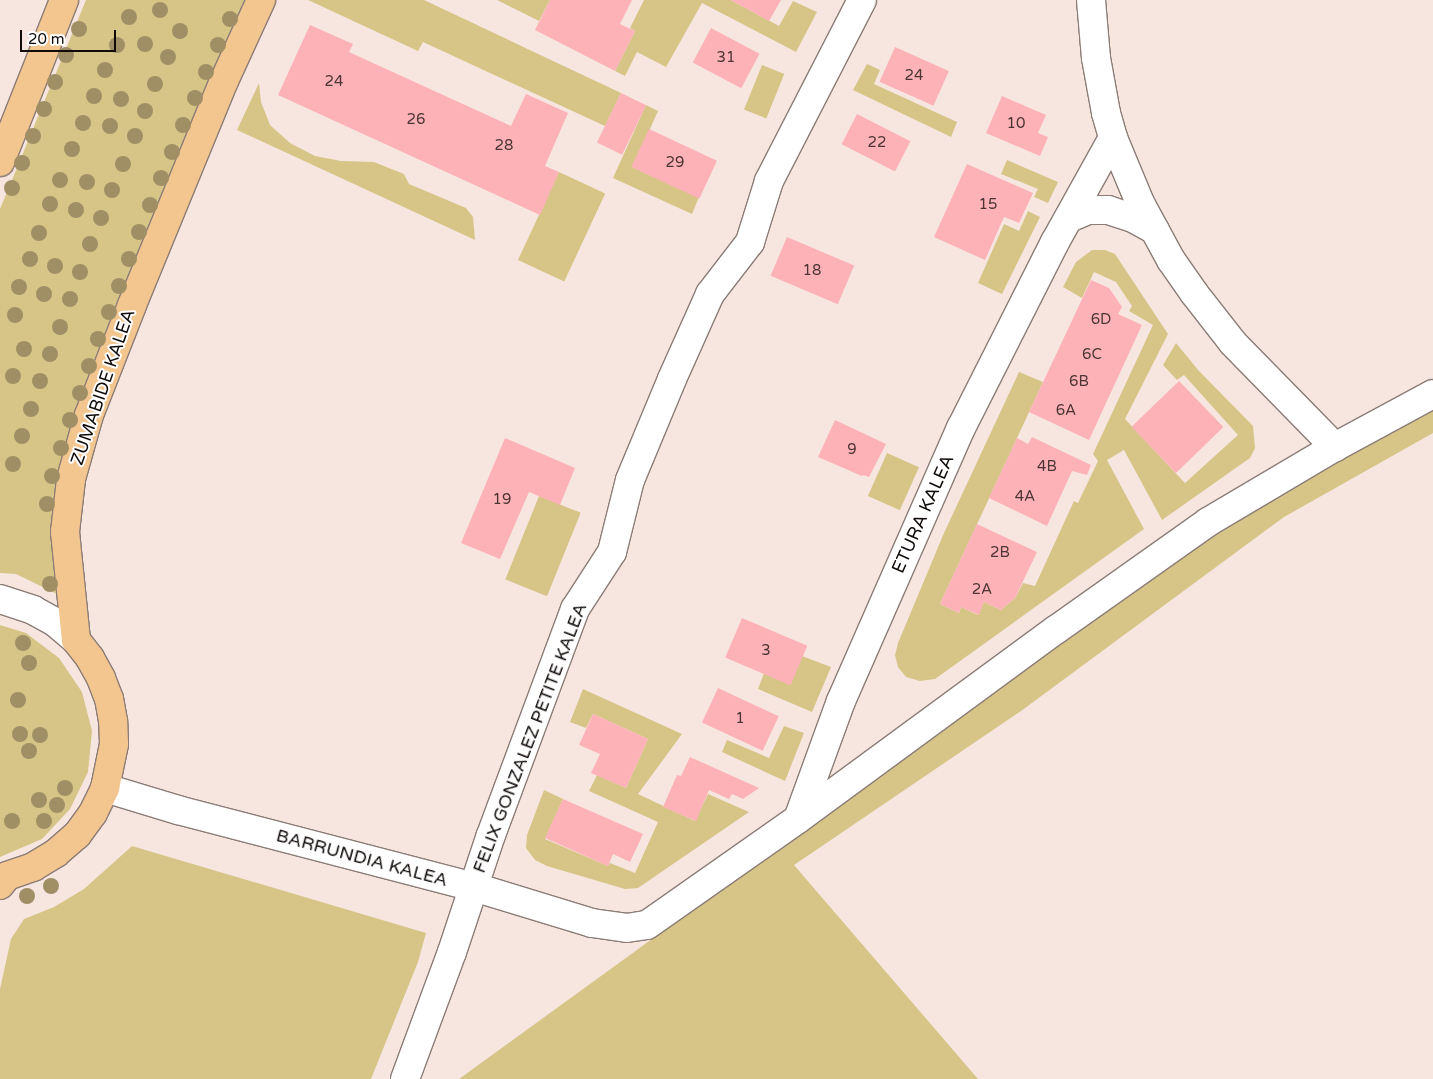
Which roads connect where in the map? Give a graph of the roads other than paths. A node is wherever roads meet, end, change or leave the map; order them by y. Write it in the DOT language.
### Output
graph roads {
  1 [pos="64,0"];
  2 [pos="261,0"];
  3 [pos="862,0"];
  4 [pos="1091,0"];
  5 [pos="1113,138"];
  6 [pos="0,162"];
  7 [pos="1069,218"];
  8 [pos="1155,230"];
  9 [pos="1433,394"];
  10 [pos="1335,447"];
  11 [pos="0,600"];
  12 [pos="76,640"];
  13 [pos="106,788"];
  14 [pos="798,819"];
  15 [pos="2,879"];
  16 [pos="474,887"];
  17 [pos="405,1079"];
  1 -- 6 [label="main road"];
  2 -- 12 [label="main road, ZUMABIDE KALEA"];
  3 -- 16 [label="street, FELIX GONZALEZ PETITE KALEA"];
  4 -- 5 [label="street"];
  5 -- 7 [label="street, ETURA KALEA"];
  5 -- 8 [label="street"];
  7 -- 8 [label="street"];
  7 -- 14 [label="street, ETURA KALEA"];
  8 -- 10 [label="street"];
  9 -- 10 [label="street"];
  10 -- 14 [label="street"];
  11 -- 12 [label="street"];
  12 -- 13 [label="main road"];
  13 -- 15 [label="main road"];
  13 -- 16 [label="street, BARRUNDIA KALEA"];
  14 -- 16 [label="street, BARRUNDIA KALEA"];
  16 -- 17 [label="street, FELIX GONZALEZ PETITE KALEA"];
}
